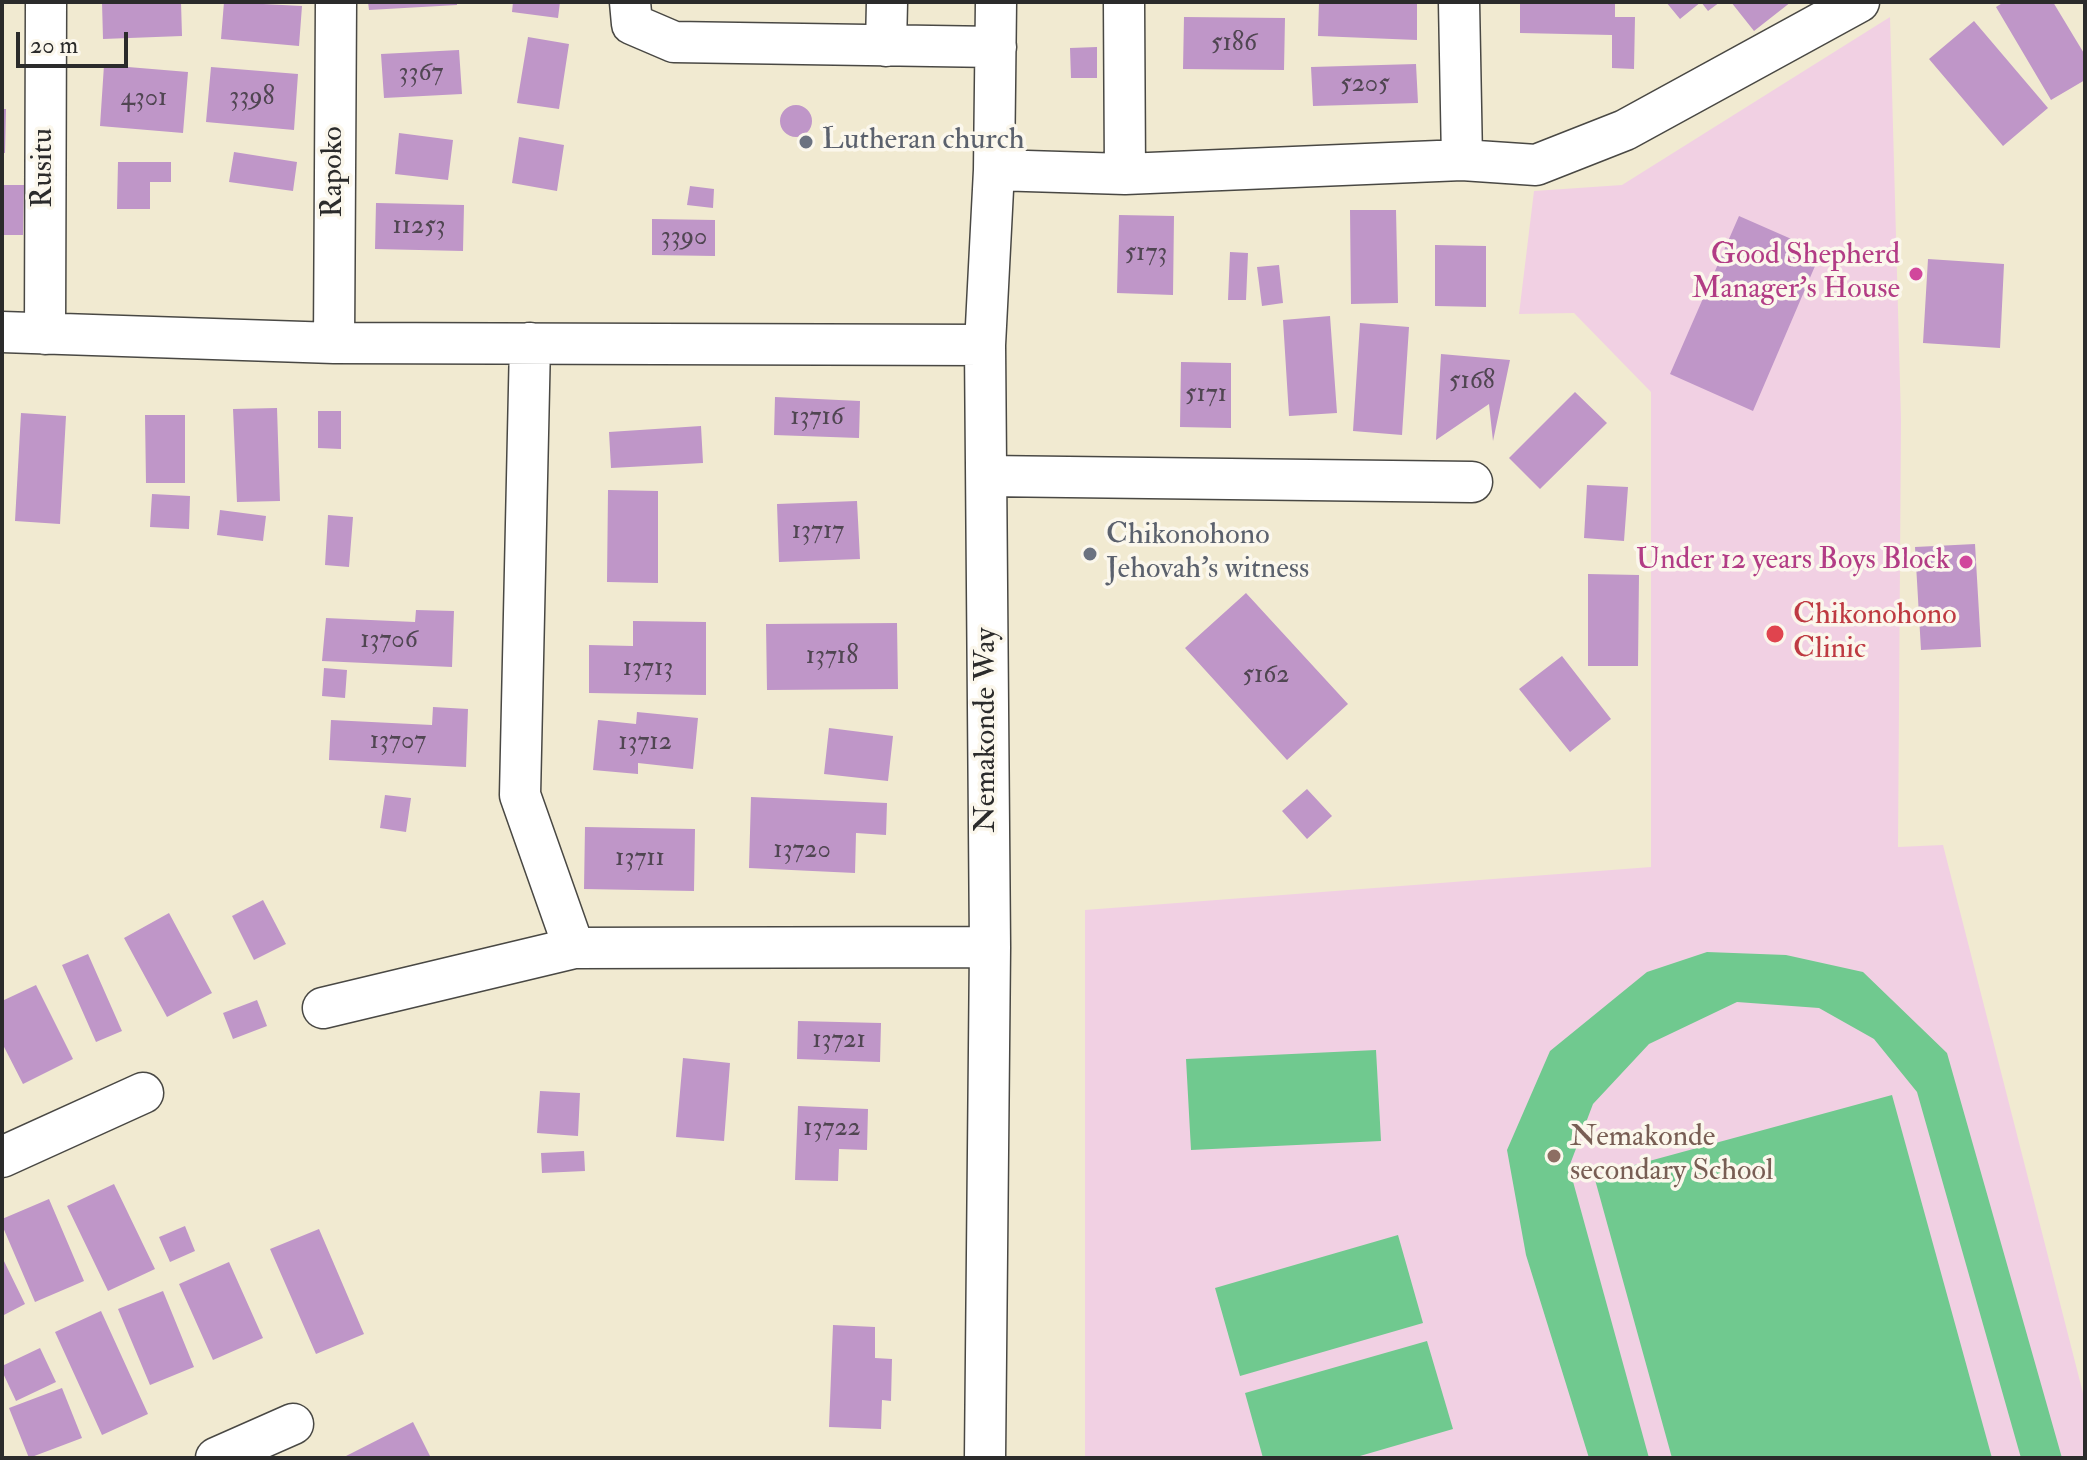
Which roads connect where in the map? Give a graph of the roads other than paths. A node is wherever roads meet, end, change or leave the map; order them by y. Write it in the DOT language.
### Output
graph roads {
  1 [pos="46,2"];
  2 [pos="336,2"];
  3 [pos="887,2"];
  4 [pos="996,2"];
  5 [pos="1124,2"];
  6 [pos="1459,2"];
  7 [pos="1859,2"];
  8 [pos="631,13"];
  9 [pos="886,46"];
  10 [pos="996,47"];
  11 [pos="1462,160"];
  12 [pos="994,170"];
  13 [pos="1125,174"];
  14 [pos="2,332"];
  15 [pos="45,334"];
  16 [pos="334,343"];
  17 [pos="530,343"];
  18 [pos="985,345"];
  19 [pos="987,476"];
  20 [pos="1472,482"];
  21 [pos="990,947"];
  22 [pos="574,948"];
  23 [pos="323,1008"];
  24 [pos="143,1093"];
  25 [pos="2,1157"];
  26 [pos="293,1424"];
  27 [pos="216,1458"];
  28 [pos="985,1458"];
  1 -- 15 [label="street, Rusitu"];
  2 -- 16 [label="street, Rapoko"];
  3 -- 9 [label="street"];
  4 -- 10 [label="street, Nemakonde Way"];
  5 -- 13 [label="street"];
  6 -- 11 [label="street"];
  7 -- 11 [label="street"];
  8 -- 9 [label="street"];
  9 -- 10 [label="street"];
  10 -- 12 [label="street, Nemakonde Way"];
  11 -- 13 [label="street"];
  12 -- 13 [label="street"];
  12 -- 18 [label="street, Nemakonde Way"];
  14 -- 15 [label="street"];
  15 -- 16 [label="street"];
  16 -- 17 [label="street"];
  17 -- 18 [label="street"];
  17 -- 22 [label="street"];
  18 -- 19 [label="street, Nemakonde Way"];
  19 -- 20 [label="street"];
  19 -- 21 [label="street, Nemakonde Way"];
  21 -- 22 [label="street"];
  21 -- 28 [label="street, Nemakonde Way"];
  22 -- 23 [label="street"];
  24 -- 25 [label="street"];
  26 -- 27 [label="street"];
}
